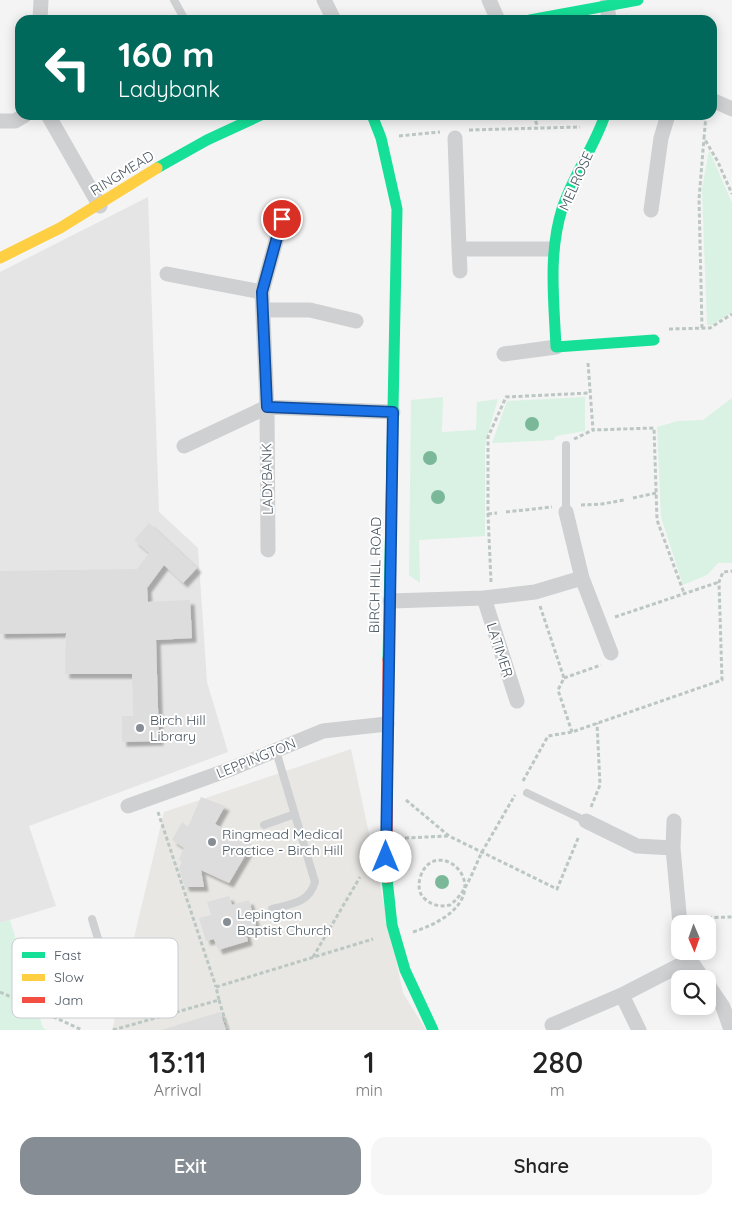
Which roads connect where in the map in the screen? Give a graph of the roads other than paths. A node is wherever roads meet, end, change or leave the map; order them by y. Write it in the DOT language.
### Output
graph roads {
  1 [pos="41,0"];
  2 [pos="174,0"];
  3 [pos="324,0"];
  4 [pos="489,0"];
  5 [pos="638,0"];
  6 [pos="607,4"];
  7 [pos="40,15"];
  8 [pos="182,15"];
  9 [pos="332,15"];
  10 [pos="496,15"];
  11 [pos="554,15"];
  12 [pos="608,15"];
  13 [pos="717,102"];
  14 [pos="732,109"];
  15 [pos="17,120"];
  16 [pos="51,120"];
  17 [pos="249,120"];
  18 [pos="374,120"];
  19 [pos="603,120"];
  20 [pos="666,120"];
  21 [pos="0,121"];
  22 [pos="455,134"];
  23 [pos="100,206"];
  24 [pos="651,210"];
  25 [pos="282,219"];
  26 [pos="460,249"];
  27 [pos="552,249"];
  28 [pos="0,258"];
  29 [pos="460,271"];
  30 [pos="167,274"];
  31 [pos="262,292"];
  32 [pos="263,310"];
  33 [pos="356,321"];
  34 [pos="654,340"];
  35 [pos="556,347"];
  36 [pos="504,354"];
  37 [pos="267,407"];
  38 [pos="393,412"];
  39 [pos="566,445"];
  40 [pos="184,446"];
  41 [pos="566,512"];
  42 [pos="268,550"];
  43 [pos="582,578"];
  44 [pos="488,598"];
  45 [pos="390,601"];
  46 [pos="611,654"];
  47 [pos="517,701"];
  48 [pos="387,724"];
  49 [pos="276,751"];
  50 [pos="527,793"];
  51 [pos="128,806"];
  52 [pos="294,814"];
  53 [pos="586,821"];
  54 [pos="674,821"];
  55 [pos="264,825"];
  56 [pos="673,848"];
  57 [pos="272,909"];
  58 [pos="679,915"];
  59 [pos="92,919"];
  60 [pos="98,938"];
  61 [pos="682,960"];
  62 [pos="716,994"];
  63 [pos="622,995"];
  64 [pos="727,1006"];
  65 [pos="552,1026"];
  66 [pos="433,1030"];
  67 [pos="638,1030"];
  68 [pos="731,1030"];
  1 -- 7 [label="street"];
  2 -- 8 [label="lane"];
  3 -- 9 [label="street"];
  4 -- 10 [label="street"];
  5 -- 6 [label="street"];
  6 -- 11 [label="street"];
  6 -- 12 [label="street"];
  13 -- 14 [label="street"];
  15 -- 21 [label="street"];
  16 -- 23 [label="street"];
  17 -- 23 [label="street, RINGMEAD"];
  18 -- 38 [label="street, BIRCH HILL ROAD"];
  19 -- 27 [label="street, MELROSE"];
  20 -- 24 [label="street"];
  22 -- 26 [label="street"];
  23 -- 28 [label="street, RINGMEAD"];
  25 -- 31 [label="street, LADYBANK"];
  26 -- 27 [label="street"];
  26 -- 29 [label="street"];
  27 -- 35 [label="street, MELROSE"];
  30 -- 31 [label="street"];
  31 -- 32 [label="street, LADYBANK"];
  32 -- 33 [label="street"];
  32 -- 37 [label="street, LADYBANK"];
  34 -- 35 [label="street"];
  35 -- 36 [label="street"];
  37 -- 38 [label="street"];
  37 -- 40 [label="street"];
  37 -- 42 [label="street, LADYBANK"];
  38 -- 45 [label="street, BIRCH HILL ROAD"];
  39 -- 41 [label="lane"];
  41 -- 43 [label="street"];
  43 -- 44 [label="street"];
  43 -- 46 [label="street"];
  44 -- 45 [label="street"];
  44 -- 47 [label="street, LATIMER"];
  45 -- 48 [label="street, BIRCH HILL ROAD"];
  48 -- 49 [label="street, LEPPINGTON"];
  48 -- 66 [label="street, BIRCH HILL ROAD"];
  49 -- 51 [label="street, LEPPINGTON"];
  49 -- 52 [label="lane"];
  50 -- 53 [label="lane"];
  52 -- 55 [label="lane"];
  52 -- 57 [label="lane"];
  53 -- 56 [label="street"];
  54 -- 56 [label="street"];
  56 -- 58 [label="street"];
  59 -- 60 [label="lane"];
  61 -- 63 [label="street"];
  62 -- 64 [label="street"];
  63 -- 65 [label="street"];
  63 -- 67 [label="street"];
  64 -- 68 [label="street"];
}
